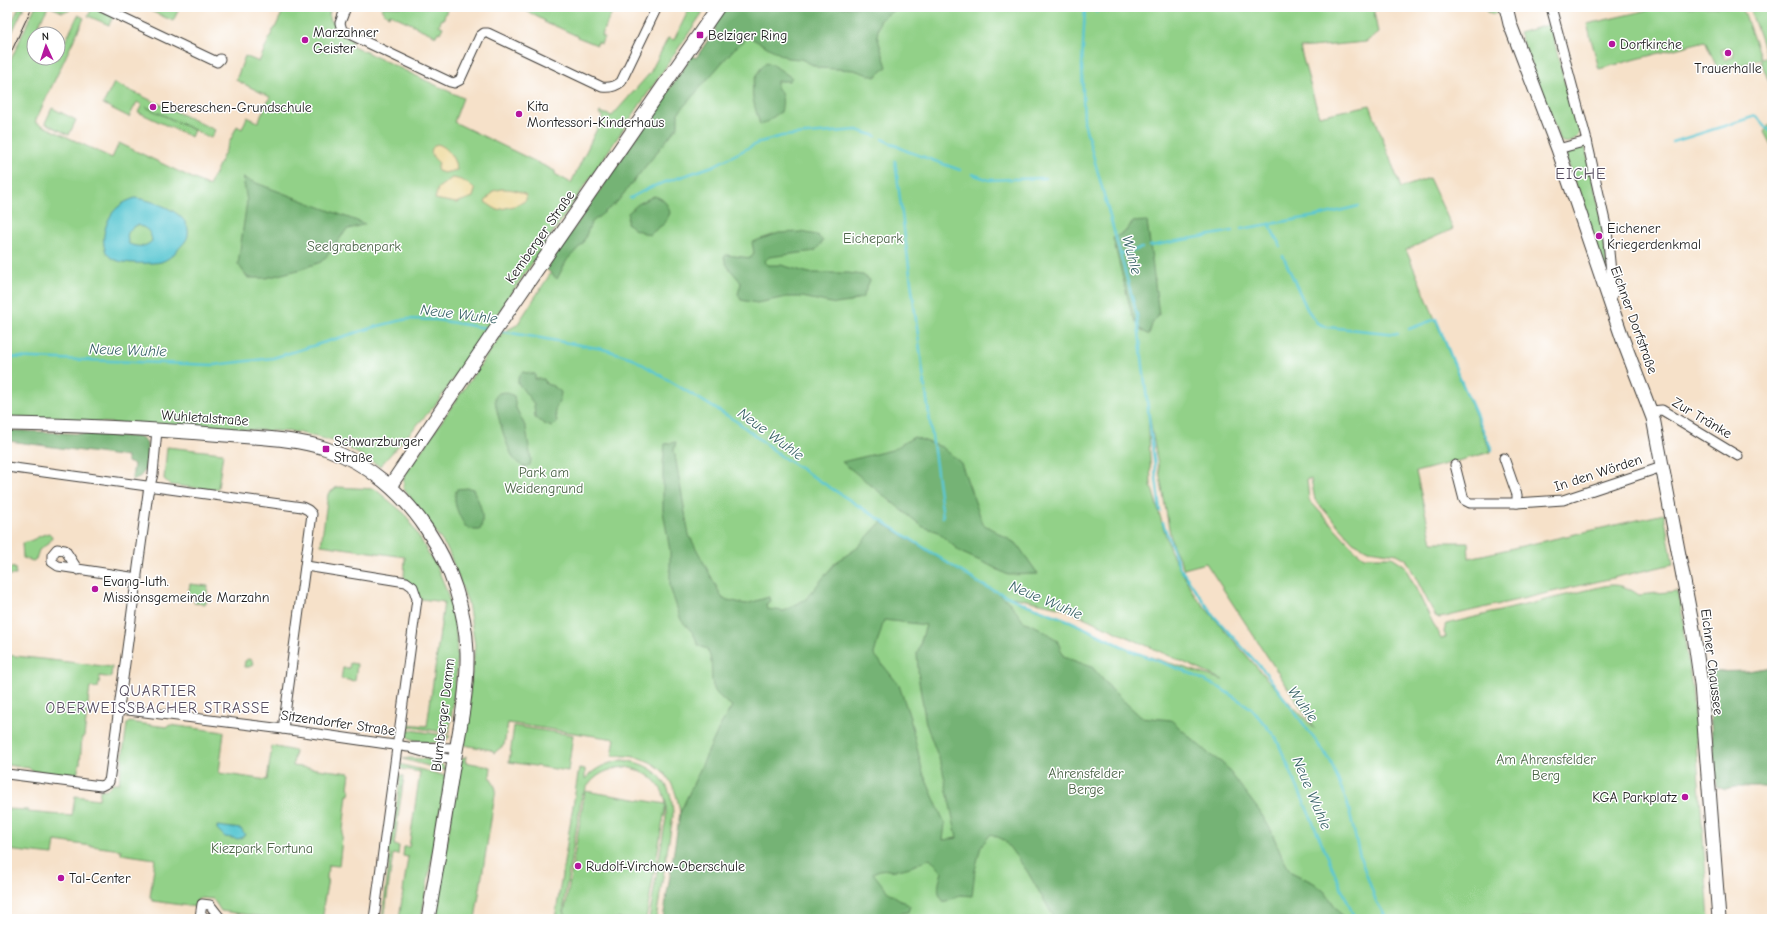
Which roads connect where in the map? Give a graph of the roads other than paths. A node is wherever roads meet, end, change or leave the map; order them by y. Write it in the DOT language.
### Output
graph roads {
  1 [pos="101,7"];
  2 [pos="346,7"];
  3 [pos="657,7"];
  4 [pos="718,7"];
  5 [pos="1506,7"];
  6 [pos="1551,7"];
  7 [pos="220,59"];
  8 [pos="1587,141"];
  9 [pos="1558,149"];
  10 [pos="1614,294"];
  11 [pos="1651,411"];
  12 [pos="7,424"];
  13 [pos="157,430"];
  14 [pos="1738,456"];
  15 [pos="1504,458"];
  16 [pos="1455,465"];
  17 [pos="7,467"];
  18 [pos="1662,467"];
  19 [pos="151,486"];
  20 [pos="390,486"];
  21 [pos="1517,503"];
  22 [pos="306,566"];
  23 [pos="78,570"];
  24 [pos="137,578"];
  25 [pos="120,709"];
  26 [pos="283,729"];
  27 [pos="396,745"];
  28 [pos="408,747"];
  29 [pos="456,754"];
  30 [pos="7,774"];
  31 [pos="214,919"];
  32 [pos="221,919"];
  33 [pos="374,919"];
  34 [pos="428,919"];
  35 [pos="1719,919"];
  1 -- 7 [label="street"];
  2 -- 3 [label="street"];
  4 -- 20 [label="main road, Kemberger Straße"];
  5 -- 9 [label="main road, Eichner Dorfstraße"];
  6 -- 8 [label="street, Eichner Dorfstraße"];
  8 -- 9 [label="street"];
  8 -- 10 [label="street, Eichner Dorfstraße"];
  9 -- 11 [label="main road, Eichner Dorfstraße"];
  11 -- 14 [label="street, Zur Tränke"];
  11 -- 18 [label="main road, Eichner Chaussee"];
  12 -- 13 [label="main road, Wuhletalstraße"];
  13 -- 19 [label="street"];
  13 -- 20 [label="main road, Wuhletalstraße"];
  15 -- 21 [label="street"];
  16 -- 21 [label="street, In den Wörden"];
  17 -- 19 [label="street"];
  18 -- 21 [label="street, In den Wörden"];
  18 -- 35 [label="main road, Eichner Chaussee"];
  19 -- 22 [label="street"];
  19 -- 24 [label="street"];
  20 -- 29 [label="main road, Blumberger Damm"];
  22 -- 26 [label="street"];
  22 -- 27 [label="street"];
  23 -- 24 [label="street"];
  24 -- 25 [label="street"];
  25 -- 26 [label="street, Sitzendorfer Straße"];
  25 -- 30 [label="street"];
  26 -- 27 [label="street, Sitzendorfer Straße"];
  27 -- 28 [label="street, Sitzendorfer Straße"];
  27 -- 33 [label="street"];
  28 -- 29 [label="street, Sitzendorfer Straße"];
  28 -- 29 [label="street, Sitzendorfer Straße"];
  29 -- 34 [label="main road, Blumberger Damm"];
  31 -- 32 [label="street"];
}
